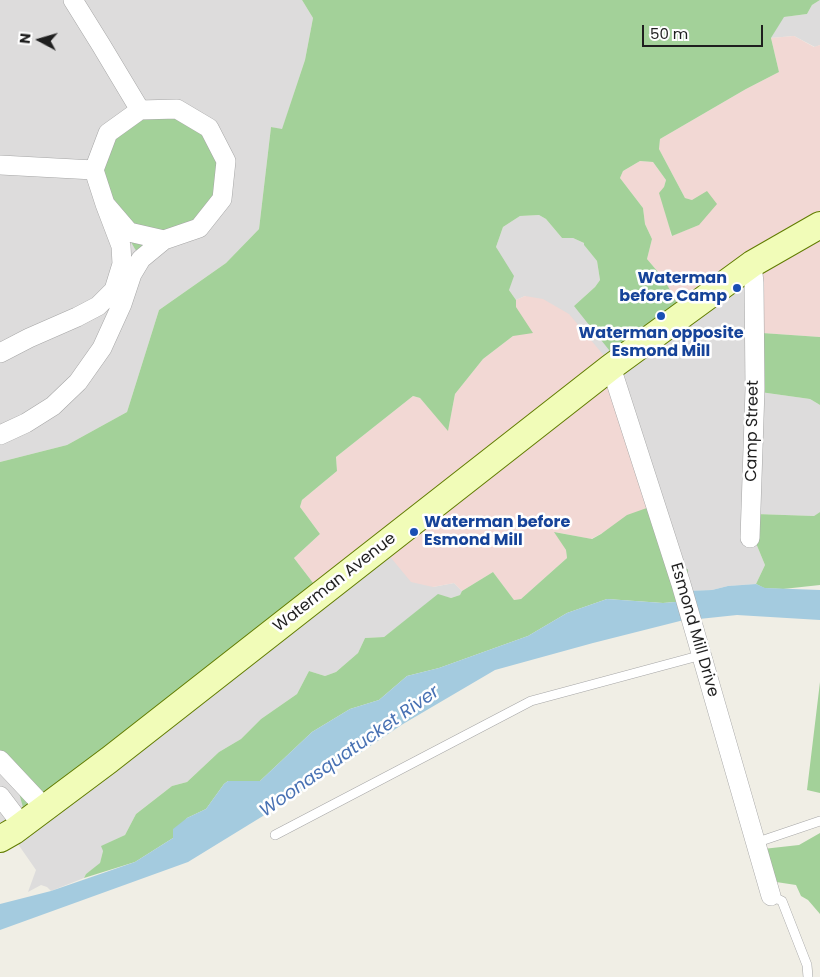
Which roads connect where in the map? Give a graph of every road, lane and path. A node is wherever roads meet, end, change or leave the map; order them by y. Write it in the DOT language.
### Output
graph roads {
  1 [pos="73,0"];
  2 [pos="140,110"];
  3 [pos="0,165"];
  4 [pos="94,170"];
  5 [pos="105,204"];
  6 [pos="820,225"];
  7 [pos="164,240"];
  8 [pos="752,264"];
  9 [pos="0,353"];
  10 [pos="612,367"];
  11 [pos="0,435"];
  12 [pos="750,538"];
  13 [pos="702,655"];
  14 [pos="0,760"];
  15 [pos="0,796"];
  16 [pos="45,808"];
  17 [pos="820,821"];
  18 [pos="22,824"];
  19 [pos="275,835"];
  20 [pos="0,839"];
  21 [pos="755,843"];
  22 [pos="771,896"];
  23 [pos="808,977"];
  1 -- 2 [label="street"];
  2 -- 4 [label="street"];
  2 -- 7 [label="street"];
  3 -- 4 [label="street"];
  4 -- 5 [label="street"];
  5 -- 7 [label="street"];
  5 -- 9 [label="street"];
  6 -- 8 [label="main road, Waterman Avenue"];
  7 -- 11 [label="street"];
  8 -- 10 [label="main road, Waterman Avenue"];
  8 -- 12 [label="street, Camp Street"];
  10 -- 13 [label="street, Esmond Mill Drive"];
  10 -- 16 [label="main road, Waterman Avenue"];
  13 -- 19 [label="lane"];
  13 -- 21 [label="street, Esmond Mill Drive"];
  14 -- 16 [label="street"];
  15 -- 18 [label="street"];
  16 -- 18 [label="main road, Waterman Avenue"];
  17 -- 21 [label="lane"];
  18 -- 20 [label="main road, Waterman Avenue"];
  21 -- 22 [label="street, Esmond Mill Drive"];
  22 -- 23 [label="lane"];
}
